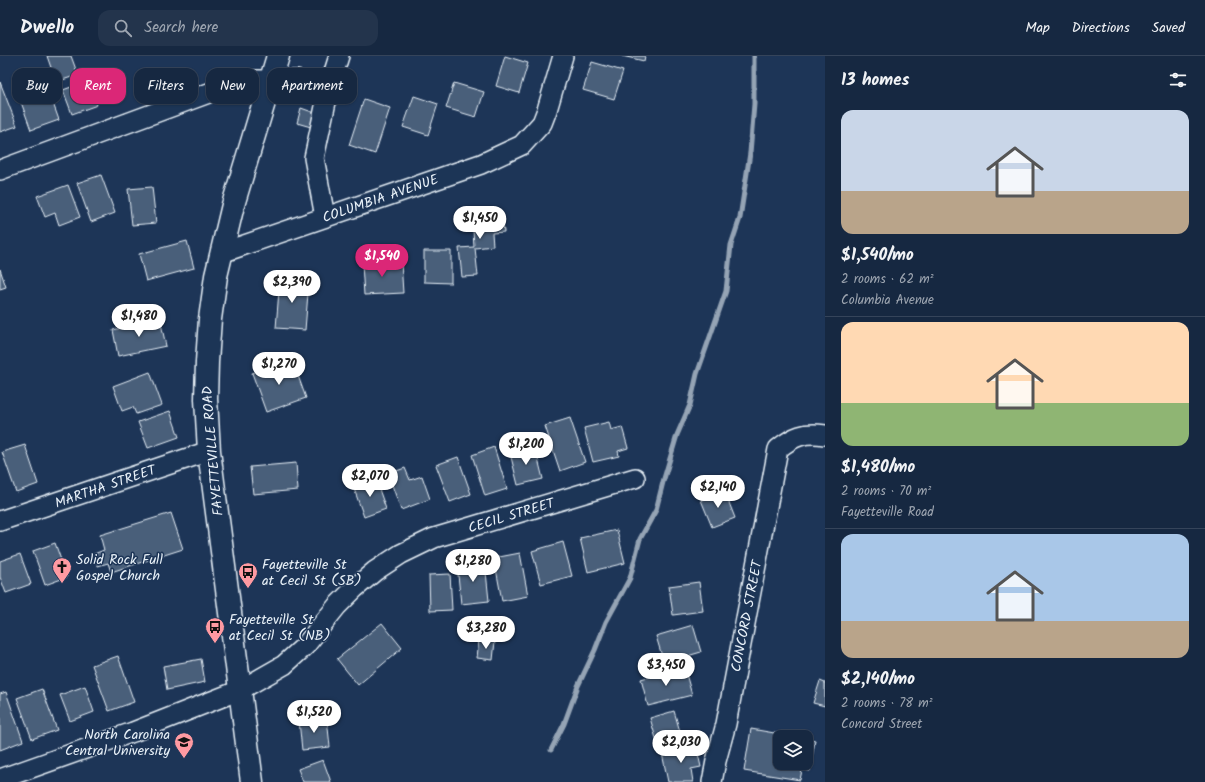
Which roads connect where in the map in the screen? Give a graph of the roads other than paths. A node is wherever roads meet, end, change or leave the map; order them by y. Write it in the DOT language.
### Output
graph roads {
  1 [pos="278,56"];
  2 [pos="338,56"];
  3 [pos="563,56"];
  4 [pos="274,68"];
  5 [pos="335,68"];
  6 [pos="267,80"];
  7 [pos="267,94"];
  8 [pos="326,104"];
  9 [pos="0,170"];
  10 [pos="325,217"];
  11 [pos="221,253"];
  12 [pos="825,435"];
  13 [pos="209,451"];
  14 [pos="634,478"];
  15 [pos="0,521"];
  16 [pos="240,690"];
  17 [pos="0,779"];
  18 [pos="252,782"];
  19 [pos="712,782"];
  1 -- 4 [label="main road, FAYETTEVILLE ROAD"];
  2 -- 5 [label="street"];
  3 -- 10 [label="street, COLUMBIA AVENUE"];
  6 -- 9 [label="street"];
  7 -- 11 [label="main road, FAYETTEVILLE ROAD"];
  8 -- 10 [label="street"];
  10 -- 11 [label="street, COLUMBIA AVENUE"];
  11 -- 13 [label="main road, FAYETTEVILLE ROAD"];
  12 -- 19 [label="street, CONCORD STREET"];
  13 -- 15 [label="street, MARTHA STREET"];
  13 -- 16 [label="main road, FAYETTEVILLE ROAD"];
  14 -- 16 [label="street, CECIL STREET"];
  16 -- 17 [label="street, CECIL STREET"];
  16 -- 18 [label="main road, FAYETTEVILLE ROAD"];
}
